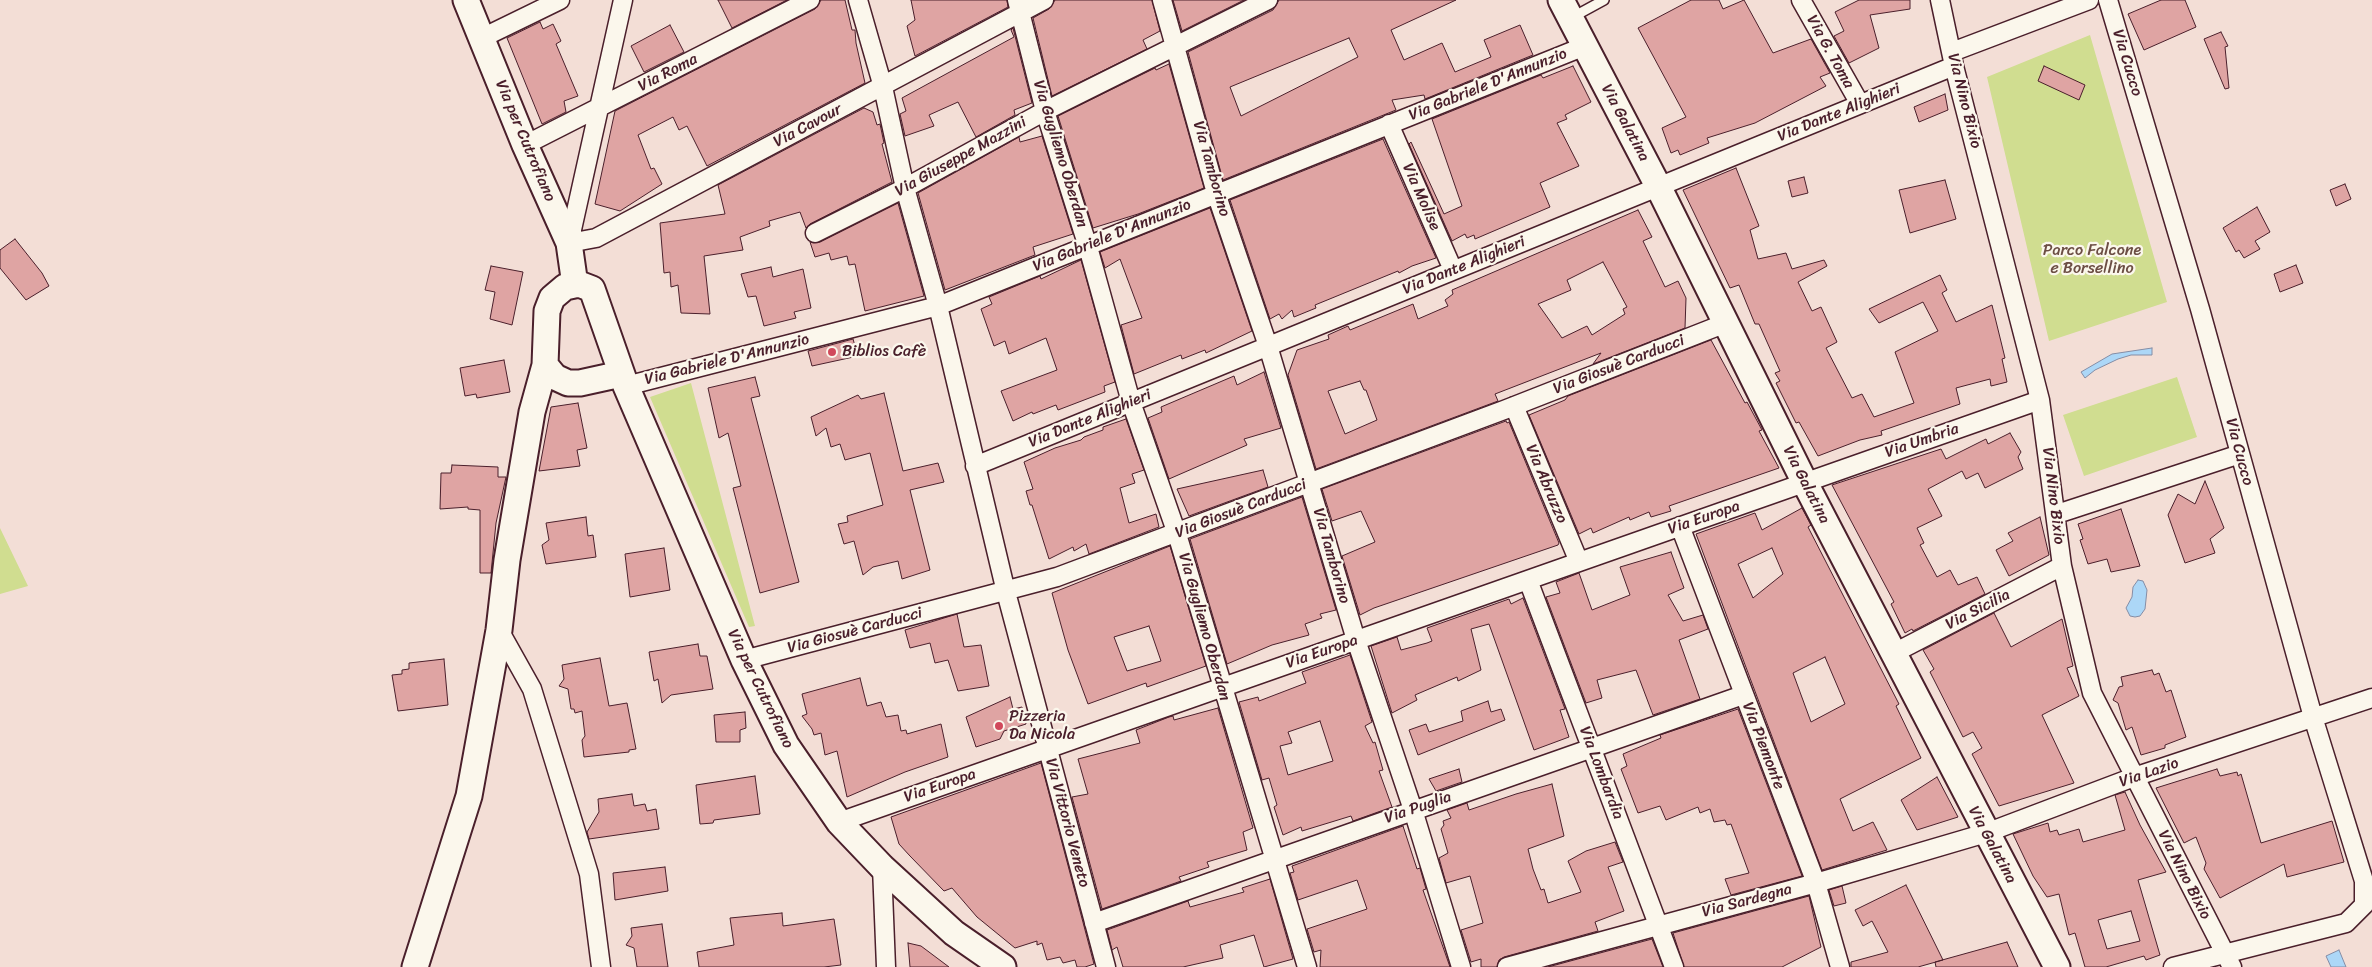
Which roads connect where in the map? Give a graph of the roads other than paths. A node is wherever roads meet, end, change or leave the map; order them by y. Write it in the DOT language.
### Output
graph roads {
  1 [pos="466,0"];
  2 [pos="560,0"];
  3 [pos="623,0"];
  4 [pos="810,0"];
  5 [pos="858,0"];
  6 [pos="1044,0"];
  7 [pos="1162,0"];
  8 [pos="1268,0"];
  9 [pos="1604,0"];
  10 [pos="1801,0"];
  11 [pos="1940,0"];
  12 [pos="2088,0"];
  13 [pos="2108,0"];
  14 [pos="1018,6"];
  15 [pos="1237,7"];
  16 [pos="1566,9"];
  17 [pos="482,38"];
  18 [pos="1176,46"];
  19 [pos="1585,46"];
  20 [pos="1953,59"];
  21 [pos="883,87"];
  22 [pos="1860,104"];
  23 [pos="600,107"];
  24 [pos="1045,110"];
  25 [pos="1389,124"];
  26 [pos="525,145"];
  27 [pos="1658,186"];
  28 [pos="905,188"];
  29 [pos="1216,193"];
  30 [pos="815,233"];
  31 [pos="569,243"];
  32 [pos="1088,247"];
  33 [pos="1453,270"];
  34 [pos="575,285"];
  35 [pos="938,306"];
  36 [pos="1726,323"];
  37 [pos="1268,346"];
  38 [pos="545,365"];
  39 [pos="623,380"];
  40 [pos="2040,400"];
  41 [pos="1131,402"];
  42 [pos="1514,406"];
  43 [pos="2240,454"];
  44 [pos="975,466"];
  45 [pos="1309,482"];
  46 [pos="1805,483"];
  47 [pos="2057,514"];
  48 [pos="1680,526"];
  49 [pos="1177,534"];
  50 [pos="1579,562"];
  51 [pos="2062,566"];
  52 [pos="1528,580"];
  53 [pos="1006,592"];
  54 [pos="499,630"];
  55 [pos="1356,640"];
  56 [pos="1894,653"];
  57 [pos="744,660"];
  58 [pos="1221,688"];
  59 [pos="1743,695"];
  60 [pos="2372,698"];
  61 [pos="2313,717"];
  62 [pos="1046,749"];
  63 [pos="1591,749"];
  64 [pos="2134,777"];
  65 [pos="1413,810"];
  66 [pos="839,822"];
  67 [pos="1986,833"];
  68 [pos="1273,859"];
  69 [pos="882,867"];
  70 [pos="1816,883"];
  71 [pos="1094,923"];
  72 [pos="1658,926"];
  73 [pos="2228,960"];
  74 [pos="415,967"];
  75 [pos="601,967"];
  76 [pos="886,967"];
  77 [pos="1003,967"];
  78 [pos="1106,967"];
  79 [pos="1306,967"];
  80 [pos="1461,967"];
  81 [pos="1507,967"];
  82 [pos="1674,967"];
  83 [pos="1840,967"];
  84 [pos="2057,967"];
  85 [pos="2173,967"];
  1 -- 17 [label="street, Via per Cutrofiano"];
  2 -- 17 [label="street"];
  3 -- 23 [label="street"];
  4 -- 23 [label="street, Via Roma"];
  5 -- 21 [label="street, Via Vittorio Veneto"];
  6 -- 14 [label="street, Via Cavour"];
  7 -- 18 [label="street, Via Tamborino"];
  8 -- 15 [label="street, Via Giuseppe Mazzini"];
  9 -- 16 [label="lane"];
  10 -- 22 [label="street, Via G. Toma"];
  11 -- 20 [label="street, Via Nino Bixio"];
  12 -- 20 [label="street, Via Dante Alighieri"];
  13 -- 43 [label="street, Via Cucco"];
  14 -- 21 [label="street, Via Cavour"];
  14 -- 24 [label="street, Via Gugliemo Oberdan"];
  15 -- 18 [label="street, Via Giuseppe Mazzini"];
  16 -- 19 [label="street, Via Galatina"];
  17 -- 26 [label="street, Via per Cutrofiano"];
  18 -- 24 [label="street, Via Giuseppe Mazzini"];
  18 -- 29 [label="street, Via Tamborino"];
  19 -- 25 [label="street, Via Gabriele D'Annunzio"];
  19 -- 27 [label="street, Via Galatina"];
  20 -- 22 [label="street, Via Dante Alighieri"];
  20 -- 40 [label="street, Via Nino Bixio"];
  21 -- 28 [label="street, Via Vittorio Veneto"];
  21 -- 31 [label="street, Via Cavour"];
  22 -- 27 [label="street, Via Dante Alighieri"];
  23 -- 26 [label="street, Via Roma"];
  23 -- 31 [label="street"];
  24 -- 28 [label="street, Via Giuseppe Mazzini"];
  24 -- 32 [label="street, Via Gugliemo Oberdan"];
  25 -- 29 [label="street, Via Gabriele D'Annunzio"];
  25 -- 33 [label="street, Via Molise"];
  26 -- 31 [label="street, Via per Cutrofiano"];
  27 -- 33 [label="street, Via Dante Alighieri"];
  27 -- 36 [label="street, Via Galatina"];
  28 -- 30 [label="street, Via Giuseppe Mazzini"];
  28 -- 35 [label="street, Via Vittorio Veneto"];
  29 -- 32 [label="street, Via Gabriele D'Annunzio"];
  29 -- 37 [label="street, Via Tamborino"];
  31 -- 34 [label="street, Via per Cutrofiano"];
  32 -- 35 [label="street, Via Gabriele D'Annunzio"];
  32 -- 41 [label="street, Via Gugliemo Oberdan"];
  33 -- 37 [label="street, Via Dante Alighieri"];
  34 -- 38 [label="street"];
  34 -- 39 [label="street, Via per Cutrofiano"];
  35 -- 39 [label="street, Via Gabriele D'Annunzio"];
  35 -- 44 [label="street, Via Vittorio Veneto"];
  36 -- 42 [label="street, Via Giosuè Carducci"];
  36 -- 46 [label="street, Via Galatina"];
  37 -- 41 [label="street, Via Dante Alighieri"];
  37 -- 45 [label="street, Via Tamborino"];
  38 -- 39 [label="street"];
  38 -- 54 [label="street"];
  39 -- 57 [label="street, Via per Cutrofiano"];
  40 -- 46 [label="street, Via Umbria"];
  40 -- 47 [label="street, Via Nino Bixio"];
  41 -- 44 [label="street, Via Dante Alighieri"];
  41 -- 49 [label="street, Via Gugliemo Oberdan"];
  42 -- 45 [label="street, Via Giosuè Carducci"];
  42 -- 50 [label="street, Via Abruzzo"];
  43 -- 47 [label="street"];
  43 -- 61 [label="street, Via Cucco"];
  44 -- 53 [label="street, Via Vittorio Veneto"];
  45 -- 49 [label="street, Via Giosuè Carducci"];
  45 -- 55 [label="street, Via Tamborino"];
  46 -- 48 [label="street, Via Europa"];
  46 -- 56 [label="street, Via Galatina"];
  47 -- 51 [label="street, Via Nino Bixio"];
  48 -- 50 [label="street, Via Europa"];
  48 -- 59 [label="street, Via Piemonte"];
  49 -- 53 [label="street, Via Giosuè Carducci"];
  49 -- 58 [label="street, Via Gugliemo Oberdan"];
  50 -- 52 [label="street, Via Europa"];
  51 -- 56 [label="street, Via Sicilia"];
  51 -- 64 [label="street, Via Nino Bixio"];
  52 -- 55 [label="street, Via Europa"];
  52 -- 63 [label="street, Via Lombardia"];
  53 -- 57 [label="street, Via Giosuè Carducci"];
  53 -- 62 [label="street, Via Vittorio Veneto"];
  54 -- 74 [label="street"];
  54 -- 75 [label="street"];
  55 -- 58 [label="street, Via Europa"];
  55 -- 65 [label="street, Via Tamborino"];
  56 -- 67 [label="street, Via Galatina"];
  57 -- 66 [label="street, Via per Cutrofiano"];
  58 -- 62 [label="street, Via Europa"];
  58 -- 68 [label="street, Via Gugliemo Oberdan"];
  59 -- 63 [label="street, Via Puglia"];
  59 -- 70 [label="street, Via Piemonte"];
  60 -- 61 [label="street, Via Lazio"];
  61 -- 64 [label="street, Via Lazio"];
  61 -- 73 [label="street, Via Cucco"];
  62 -- 66 [label="street, Via Europa"];
  62 -- 71 [label="street, Via Vittorio Veneto"];
  63 -- 65 [label="street, Via Puglia"];
  63 -- 72 [label="street, Via Lombardia"];
  64 -- 67 [label="street, Via Lazio"];
  64 -- 73 [label="street, Via Nino Bixio"];
  65 -- 68 [label="street, Via Puglia"];
  65 -- 80 [label="street, Via Tamborino"];
  66 -- 69 [label="street, Via per Cutrofiano"];
  67 -- 70 [label="street, Via Sardegna"];
  67 -- 84 [label="street, Via Galatina"];
  68 -- 71 [label="street, Via Puglia"];
  68 -- 79 [label="street, Via Gugliemo Oberdan"];
  69 -- 76 [label="street"];
  69 -- 77 [label="street, Via per Cutrofiano"];
  70 -- 72 [label="street, Via Sardegna"];
  70 -- 83 [label="street, Via Piemonte"];
  71 -- 78 [label="street, Via Vittorio Veneto"];
  72 -- 81 [label="street, Via Sardegna"];
  72 -- 82 [label="street, Via Lombardia"];
  73 -- 85 [label="street"];
}
